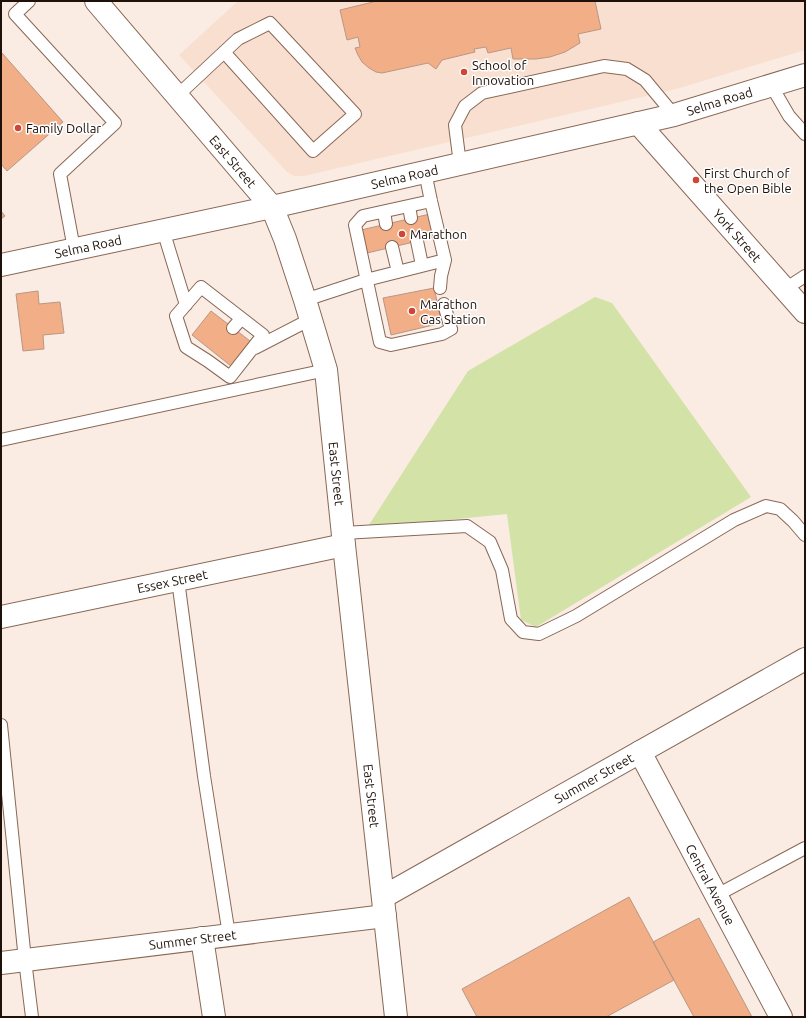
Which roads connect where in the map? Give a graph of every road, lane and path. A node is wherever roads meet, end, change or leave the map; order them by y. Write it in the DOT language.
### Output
graph roads {
  1 [pos="29,1"];
  2 [pos="96,1"];
  3 [pos="224,52"];
  4 [pos="805,75"];
  5 [pos="771,85"];
  6 [pos="177,96"];
  7 [pos="674,115"];
  8 [pos="638,123"];
  9 [pos="805,134"];
  10 [pos="460,164"];
  11 [pos="425,172"];
  12 [pos="431,201"];
  13 [pos="409,206"];
  14 [pos="272,207"];
  15 [pos="384,212"];
  16 [pos="411,218"];
  17 [pos="386,224"];
  18 [pos="163,230"];
  19 [pos="417,241"];
  20 [pos="392,247"];
  21 [pos="74,249"];
  22 [pos="445,260"];
  23 [pos="1,265"];
  24 [pos="422,265"];
  25 [pos="398,272"];
  26 [pos="805,276"];
  27 [pos="366,280"];
  28 [pos="440,288"];
  29 [pos="785,289"];
  30 [pos="444,304"];
  31 [pos="186,305"];
  32 [pos="308,309"];
  33 [pos="805,312"];
  34 [pos="241,319"];
  35 [pos="233,328"];
  36 [pos="252,350"];
  37 [pos="326,370"];
  38 [pos="1,440"];
  39 [pos="805,535"];
  40 [pos="343,539"];
  41 [pos="178,580"];
  42 [pos="1,617"];
  43 [pos="805,659"];
  44 [pos="1,725"];
  45 [pos="640,752"];
  46 [pos="805,848"];
  47 [pos="717,895"];
  48 [pos="384,907"];
  49 [pos="229,935"];
  50 [pos="202,938"];
  51 [pos="25,960"];
  52 [pos="1,963"];
  53 [pos="32,1017"];
  54 [pos="214,1017"];
  55 [pos="396,1017"];
  56 [pos="781,1017"];
  1 -- 21 [label="lane"];
  2 -- 6 [label="street, East Street"];
  3 -- 3 [label="lane"];
  3 -- 6 [label="lane"];
  4 -- 5 [label="street, Selma Road"];
  5 -- 7 [label="street, Selma Road"];
  5 -- 9 [label="lane"];
  6 -- 14 [label="street, East Street"];
  7 -- 8 [label="street, Selma Road"];
  7 -- 10 [label="lane"];
  8 -- 10 [label="street, Selma Road"];
  8 -- 29 [label="street, York Street"];
  10 -- 11 [label="street, Selma Road"];
  11 -- 12 [label="lane"];
  11 -- 14 [label="street, Selma Road"];
  12 -- 13 [label="lane"];
  12 -- 22 [label="lane"];
  13 -- 15 [label="lane"];
  13 -- 16 [label="lane"];
  14 -- 18 [label="street, Selma Road"];
  14 -- 32 [label="street, East Street"];
  15 -- 17 [label="lane"];
  15 -- 27 [label="lane"];
  18 -- 21 [label="street, Selma Road"];
  18 -- 31 [label="lane"];
  19 -- 24 [label="lane"];
  20 -- 25 [label="lane"];
  21 -- 23 [label="street, Selma Road"];
  22 -- 24 [label="lane"];
  22 -- 28 [label="lane"];
  24 -- 25 [label="lane"];
  25 -- 27 [label="lane"];
  26 -- 29 [label="lane"];
  27 -- 30 [label="lane"];
  27 -- 32 [label="lane"];
  29 -- 33 [label="street, York Street"];
  31 -- 34 [label="lane"];
  31 -- 36 [label="lane"];
  32 -- 36 [label="lane"];
  32 -- 37 [label="street, East Street"];
  34 -- 35 [label="lane"];
  34 -- 36 [label="lane"];
  37 -- 38 [label="lane"];
  37 -- 40 [label="street, East Street"];
  39 -- 40 [label="lane"];
  40 -- 41 [label="street, Essex Street"];
  40 -- 48 [label="street, East Street"];
  41 -- 42 [label="street, Essex Street"];
  41 -- 49 [label="lane"];
  43 -- 45 [label="street, Summer Street"];
  44 -- 51 [label="lane"];
  45 -- 47 [label="street, Central Avenue"];
  45 -- 48 [label="street, Summer Street"];
  46 -- 47 [label="lane"];
  47 -- 56 [label="street, Central Avenue"];
  48 -- 49 [label="street, Summer Street"];
  48 -- 55 [label="street, East Street"];
  49 -- 50 [label="street, Summer Street"];
  50 -- 51 [label="street, Summer Street"];
  50 -- 54 [label="street"];
  51 -- 52 [label="street, Summer Street"];
  51 -- 53 [label="lane"];
}
